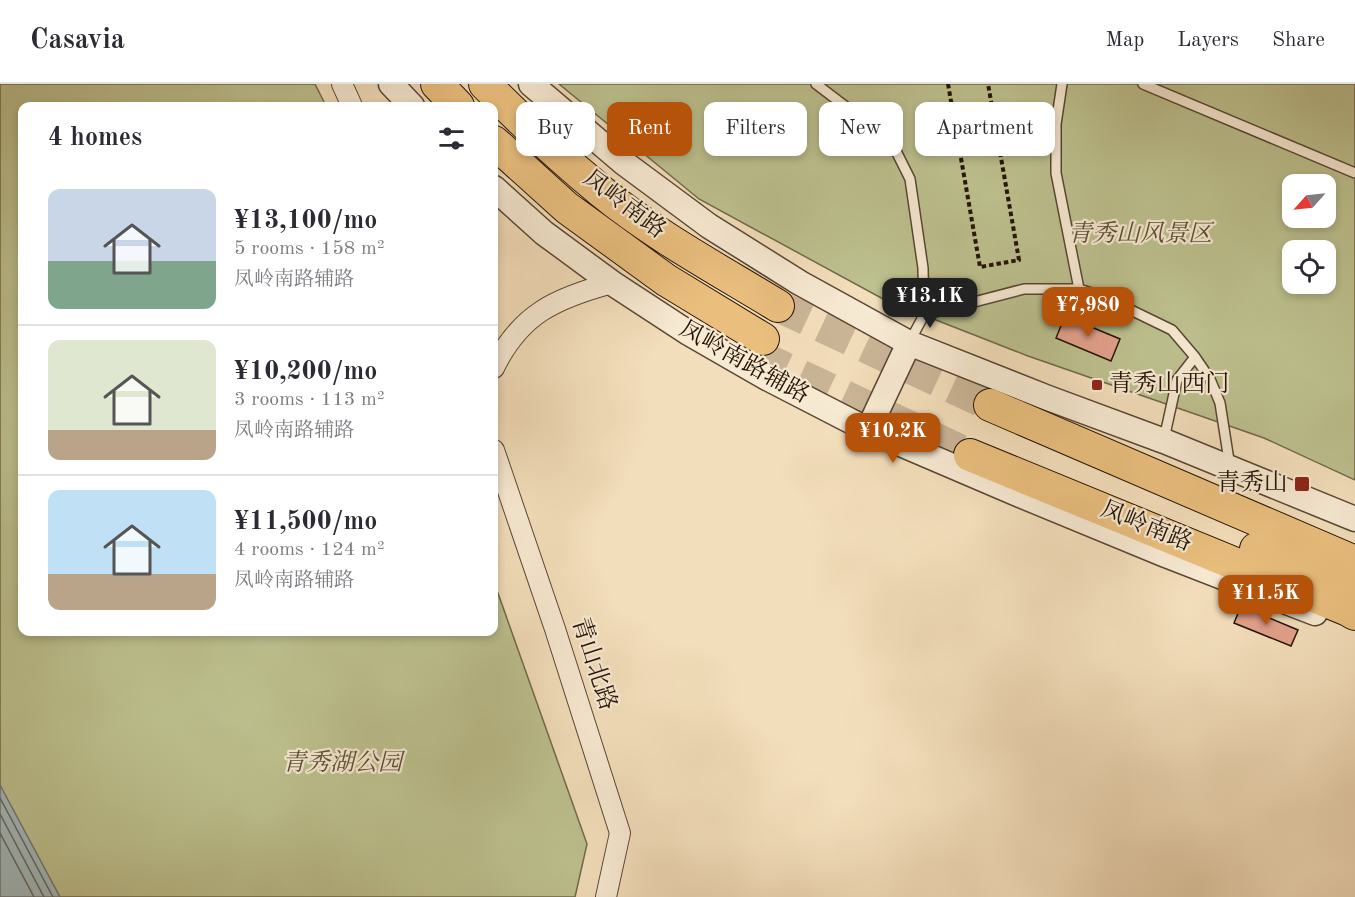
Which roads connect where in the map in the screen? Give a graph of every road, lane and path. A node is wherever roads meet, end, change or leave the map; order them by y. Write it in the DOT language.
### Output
graph roads {
  1 [pos="342,84"];
  2 [pos="391,84"];
  3 [pos="414,84"];
  4 [pos="437,84"];
  5 [pos="484,84"];
  6 [pos="531,84"];
  7 [pos="816,84"];
  8 [pos="948,84"];
  9 [pos="988,84"];
  10 [pos="1062,84"];
  11 [pos="1143,84"];
  12 [pos="350,102"];
  13 [pos="408,102"];
  14 [pos="431,102"];
  15 [pos="454,102"];
  16 [pos="498,146"];
  17 [pos="498,169"];
  18 [pos="1355,173"];
  19 [pos="498,192"];
  20 [pos="612,284"];
  21 [pos="1079,289"];
  22 [pos="778,306"];
  23 [pos="924,315"];
  24 [pos="909,343"];
  25 [pos="1195,357"];
  26 [pos="498,360"];
  27 [pos="990,405"];
  28 [pos="868,430"];
  29 [pos="1068,439"];
  30 [pos="1164,441"];
  31 [pos="498,462"];
  32 [pos="1230,468"];
  33 [pos="1355,519"];
  34 [pos="1355,541"];
  35 [pos="1355,562"];
  36 [pos="1355,588"];
  37 [pos="1355,614"];
  38 [pos="1355,628"];
  39 [pos="606,897"];
  1 -- 12 [label="street"];
  2 -- 13 [label="street"];
  3 -- 14 [label="main road"];
  4 -- 15 [label="main road"];
  5 -- 22 [label="main road, 凤岭南路"];
  6 -- 24 [label="street"];
  7 -- 23 [label="lane"];
  8 -- 9 [label="path"];
  10 -- 21 [label="lane"];
  11 -- 18 [label="lane"];
  16 -- 17 [label="main road, 凤岭南路"];
  19 -- 20 [label="street, 凤岭南路辅路"];
  20 -- 26 [label="street"];
  20 -- 28 [label="street, 凤岭南路辅路"];
  21 -- 23 [label="lane"];
  21 -- 25 [label="lane"];
  23 -- 24 [label="lane"];
  24 -- 28 [label="street"];
  24 -- 30 [label="street"];
  25 -- 30 [label="lane"];
  25 -- 32 [label="lane"];
  27 -- 29 [label="main road, 凤岭南路"];
  28 -- 38 [label="street, 凤岭南路辅路"];
  29 -- 34 [label="main road"];
  29 -- 35 [label="main road, 凤岭南路"];
  30 -- 32 [label="street"];
  31 -- 39 [label="street, 青山北路"];
  32 -- 33 [label="street"];
  36 -- 37 [label="main road, 凤岭南路"];
}
